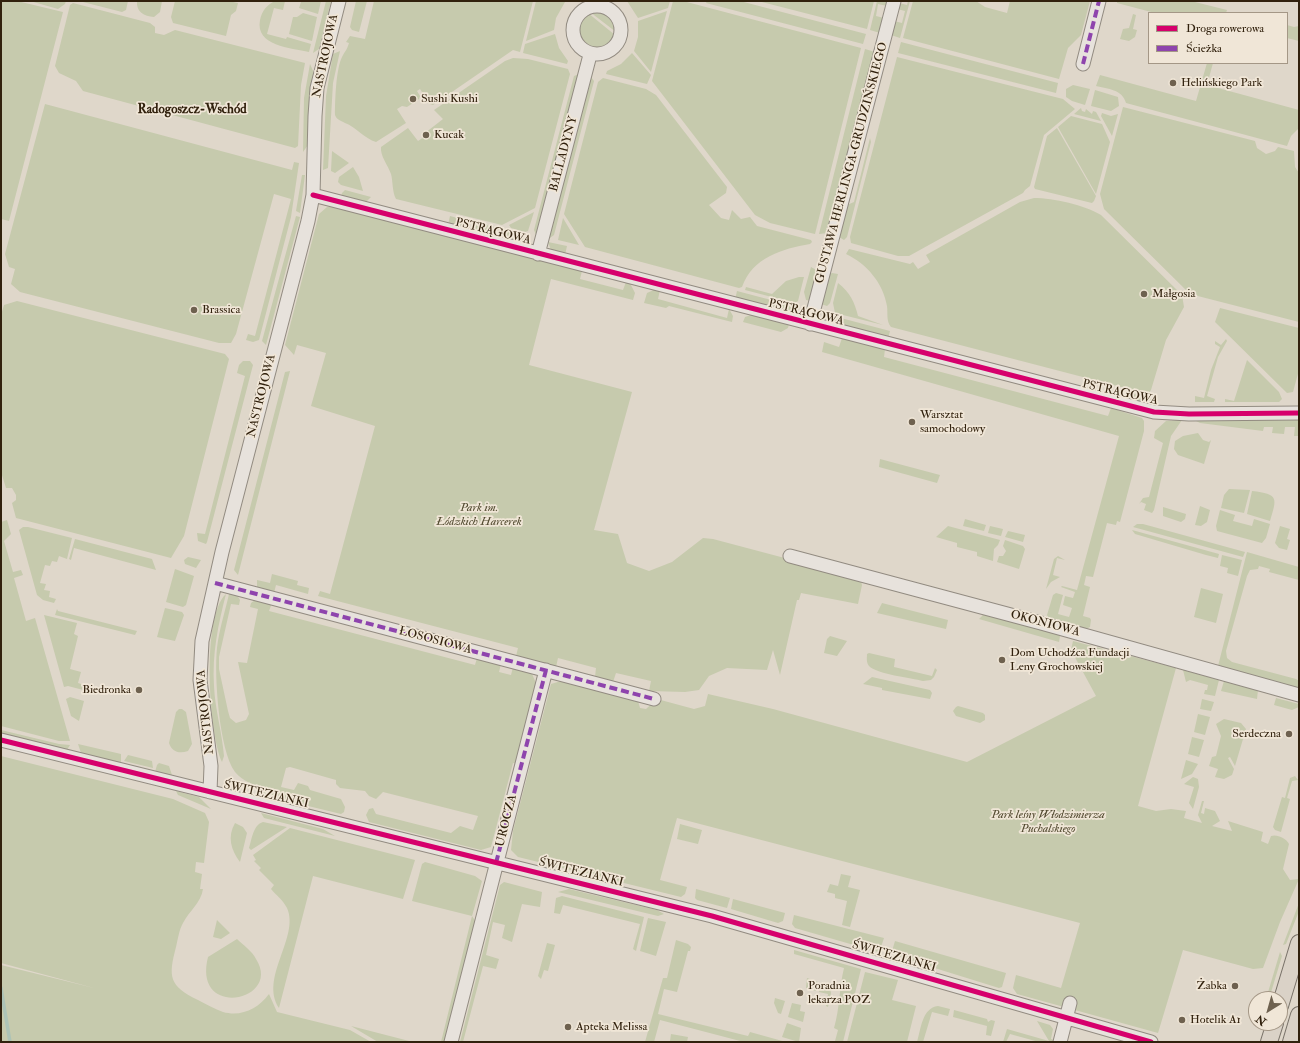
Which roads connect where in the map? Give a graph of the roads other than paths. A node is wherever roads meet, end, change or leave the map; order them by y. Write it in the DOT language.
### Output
graph roads {
  1 [pos="338,1"];
  2 [pos="894,1"];
  3 [pos="1099,1"];
  4 [pos="590,55"];
  5 [pos="1083,64"];
  6 [pos="313,195"];
  7 [pos="538,254"];
  8 [pos="810,324"];
  9 [pos="1299,413"];
  10 [pos="790,556"];
  11 [pos="215,583"];
  12 [pos="546,670"];
  13 [pos="1299,695"];
  14 [pos="654,699"];
  15 [pos="1,740"];
  16 [pos="210,792"];
  17 [pos="496,863"];
  18 [pos="1299,944"];
  19 [pos="1285,991"];
  20 [pos="1070,1004"];
  21 [pos="1299,1015"];
  22 [pos="1066,1018"];
  23 [pos="1272,1031"];
  24 [pos="451,1042"];
  25 [pos="1060,1042"];
  26 [pos="1151,1042"];
  27 [pos="1269,1042"];
  28 [pos="1291,1042"];
  1 -- 6 [label="street, NASTROJOWA"];
  2 -- 8 [label="street, GUSTAWA HERLINGA-GRUDZIŃSKIEGO"];
  3 -- 5 [label="street"];
  4 -- 7 [label="street, BALLADYNY"];
  6 -- 7 [label="street, PSTRĄGOWA"];
  6 -- 11 [label="street, NASTROJOWA"];
  7 -- 8 [label="street, PSTRĄGOWA"];
  8 -- 9 [label="street, PSTRĄGOWA"];
  10 -- 13 [label="street, OKONIOWA"];
  11 -- 12 [label="street, ŁOSOSIOWA"];
  11 -- 16 [label="street, NASTROJOWA"];
  12 -- 14 [label="street, ŁOSOSIOWA"];
  12 -- 17 [label="street, UROCZA"];
  15 -- 16 [label="street, ŚWITEZIANKI"];
  16 -- 17 [label="street, ŚWITEZIANKI"];
  17 -- 22 [label="street, ŚWITEZIANKI"];
  17 -- 24 [label="street, UROCZA"];
  18 -- 19 [label="main road"];
  20 -- 22 [label="street"];
  21 -- 28 [label="main road"];
  22 -- 25 [label="street"];
  22 -- 26 [label="street, ŚWITEZIANKI"];
  23 -- 27 [label="main road"];
}
